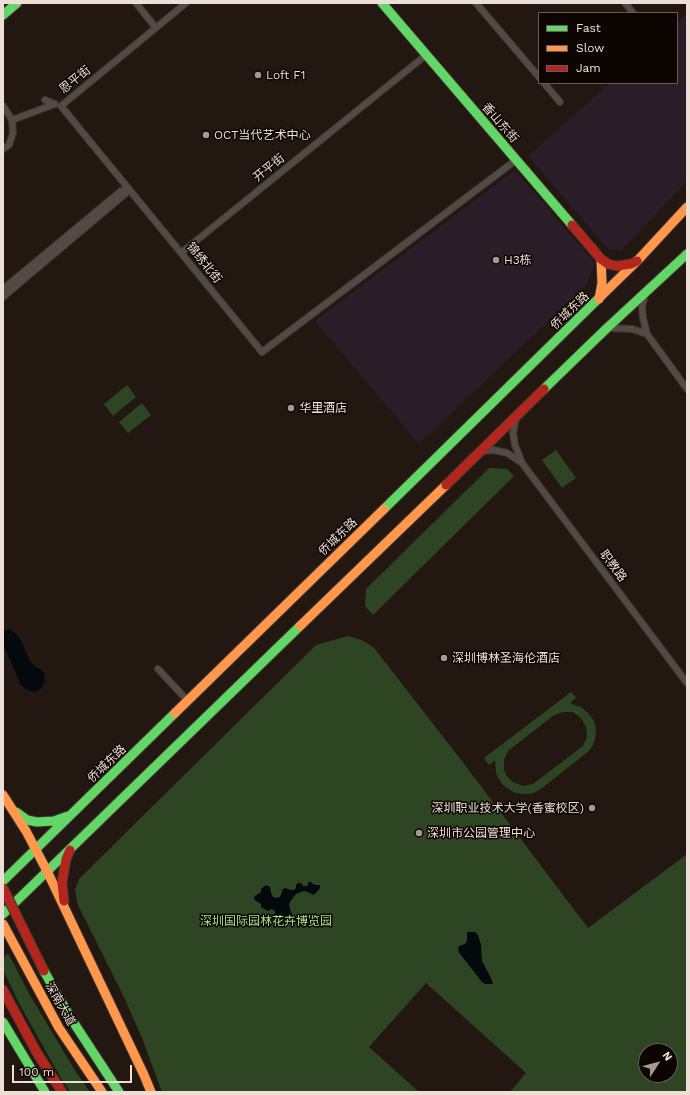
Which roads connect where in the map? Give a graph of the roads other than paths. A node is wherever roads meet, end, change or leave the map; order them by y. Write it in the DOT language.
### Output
graph roads {
  1 [pos="17,3"];
  2 [pos="136,3"];
  3 [pos="186,3"];
  4 [pos="382,3"];
  5 [pos="476,3"];
  6 [pos="625,3"];
  7 [pos="632,12"];
  8 [pos="3,14"];
  9 [pos="156,28"];
  10 [pos="426,55"];
  11 [pos="538,76"];
  12 [pos="545,84"];
  13 [pos="45,100"];
  14 [pos="560,102"];
  15 [pos="58,105"];
  16 [pos="3,106"];
  17 [pos="12,120"];
  18 [pos="3,149"];
  19 [pos="516,160"];
  20 [pos="129,189"];
  21 [pos="687,207"];
  22 [pos="181,253"];
  23 [pos="687,254"];
  24 [pos="601,259"];
  25 [pos="638,260"];
  26 [pos="3,289"];
  27 [pos="646,292"];
  28 [pos="3,296"];
  29 [pos="599,299"];
  30 [pos="607,328"];
  31 [pos="646,334"];
  32 [pos="687,389"];
  33 [pos="516,416"];
  34 [pos="481,450"];
  35 [pos="522,463"];
  36 [pos="158,669"];
  37 [pos="687,683"];
  38 [pos="188,701"];
  39 [pos="3,795"];
  40 [pos="13,810"];
  41 [pos="75,812"];
  42 [pos="72,846"];
  43 [pos="36,850"];
  44 [pos="47,871"];
  45 [pos="3,881"];
  46 [pos="3,888"];
  47 [pos="66,911"];
  48 [pos="3,914"];
  49 [pos="3,924"];
  50 [pos="3,990"];
  51 [pos="3,1022"];
  52 [pos="45,1092"];
  53 [pos="62,1092"];
  54 [pos="102,1092"];
  55 [pos="119,1092"];
  56 [pos="151,1092"];
  1 -- 8 [label="main road"];
  2 -- 9 [label="street"];
  3 -- 9 [label="street, 恩平街"];
  4 -- 10 [label="main road, 香山东街"];
  5 -- 11 [label="street"];
  6 -- 7 [label="street"];
  9 -- 15 [label="street, 恩平街"];
  10 -- 19 [label="main road, 香山东街"];
  10 -- 22 [label="street, 开平街"];
  12 -- 14 [label="street"];
  13 -- 15 [label="street"];
  15 -- 17 [label="street"];
  15 -- 20 [label="street, 恩平街"];
  16 -- 17 [label="street"];
  17 -- 18 [label="street"];
  19 -- 22 [label="street, 锦绣北街"];
  19 -- 24 [label="main road, 香山东街"];
  20 -- 22 [label="street, 锦绣北街"];
  20 -- 26 [label="street"];
  20 -- 28 [label="street"];
  21 -- 25 [label="main road, 侨城东路"];
  23 -- 27 [label="main road"];
  24 -- 25 [label="main road, 香山东街"];
  24 -- 29 [label="main road"];
  25 -- 29 [label="main road, 侨城东路"];
  27 -- 30 [label="main road"];
  27 -- 31 [label="street"];
  29 -- 38 [label="main road, 侨城东路"];
  30 -- 31 [label="street"];
  30 -- 33 [label="main road"];
  31 -- 32 [label="street"];
  33 -- 34 [label="main road"];
  33 -- 35 [label="street, 职教路"];
  34 -- 35 [label="street, 职教路"];
  34 -- 42 [label="main road"];
  35 -- 37 [label="street, 职教路"];
  36 -- 38 [label="street"];
  38 -- 41 [label="main road, 侨城东路"];
  39 -- 40 [label="main road"];
  40 -- 41 [label="main road"];
  40 -- 43 [label="main road"];
  41 -- 43 [label="main road, 侨城东路"];
  42 -- 44 [label="main road"];
  42 -- 47 [label="main road"];
  43 -- 44 [label="main road"];
  43 -- 45 [label="main road, 侨城东路"];
  44 -- 47 [label="main road"];
  44 -- 48 [label="main road"];
  46 -- 55 [label="main road, bridge"];
  47 -- 56 [label="main road"];
  49 -- 54 [label="main road, 深南大道"];
  50 -- 53 [label="main road"];
  51 -- 52 [label="main road"];
}
